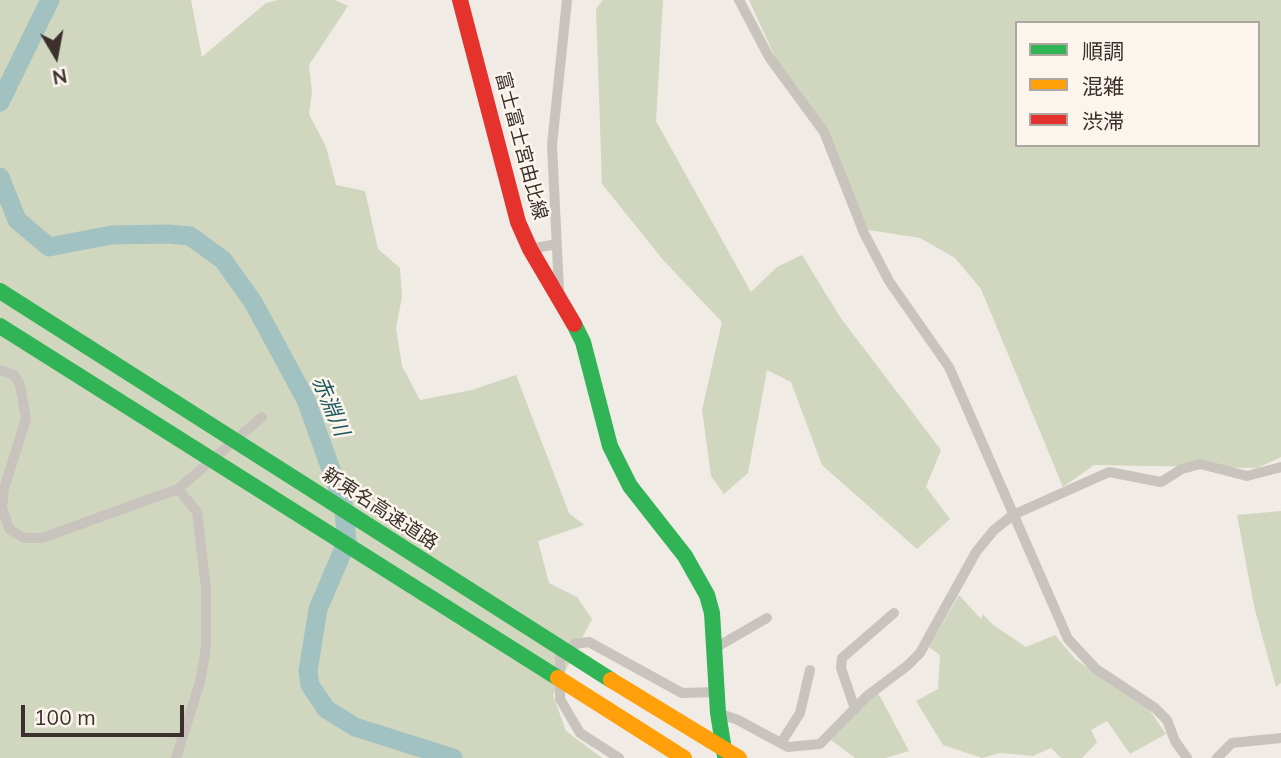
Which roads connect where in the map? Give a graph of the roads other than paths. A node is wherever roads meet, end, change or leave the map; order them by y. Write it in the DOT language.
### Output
graph roads {
  1 [pos="460,0"];
  2 [pos="567,0"];
  3 [pos="739,0"];
  4 [pos="557,244"];
  5 [pos="530,249"];
  6 [pos="0,291"];
  7 [pos="560,296"];
  8 [pos="0,326"];
  9 [pos="0,369"];
  10 [pos="262,417"];
  11 [pos="1281,467"];
  12 [pos="178,489"];
  13 [pos="1013,515"];
  14 [pos="894,613"];
  15 [pos="767,618"];
  16 [pos="715,648"];
  17 [pos="810,670"];
  18 [pos="717,692"];
  19 [pos="855,709"];
  20 [pos="718,713"];
  21 [pos="1281,738"];
  22 [pos="781,743"];
  23 [pos="176,758"];
  24 [pos="620,758"];
  25 [pos="684,758"];
  26 [pos="726,758"];
  27 [pos="739,758"];
  28 [pos="1187,758"];
  29 [pos="1217,758"];
  1 -- 5 [label="main road, 富士富士宮由比線"];
  2 -- 4 [label="street"];
  3 -- 13 [label="street"];
  4 -- 5 [label="street"];
  4 -- 7 [label="street"];
  5 -- 7 [label="main road, 富士富士宮由比線"];
  6 -- 27 [label="main road, 新東名高速道路, bridge"];
  7 -- 16 [label="main road, 富士富士宮由比線"];
  8 -- 25 [label="main road, bridge"];
  9 -- 12 [label="street"];
  10 -- 12 [label="street"];
  11 -- 13 [label="street"];
  12 -- 23 [label="street"];
  13 -- 19 [label="street"];
  13 -- 28 [label="street"];
  14 -- 19 [label="street"];
  15 -- 16 [label="street"];
  16 -- 18 [label="main road, 富士富士宮由比線"];
  17 -- 22 [label="street"];
  18 -- 20 [label="main road, 富士富士宮由比線"];
  18 -- 24 [label="street"];
  19 -- 22 [label="street"];
  20 -- 22 [label="street"];
  20 -- 26 [label="main road, 富士富士宮由比線"];
  21 -- 29 [label="street"];
}
